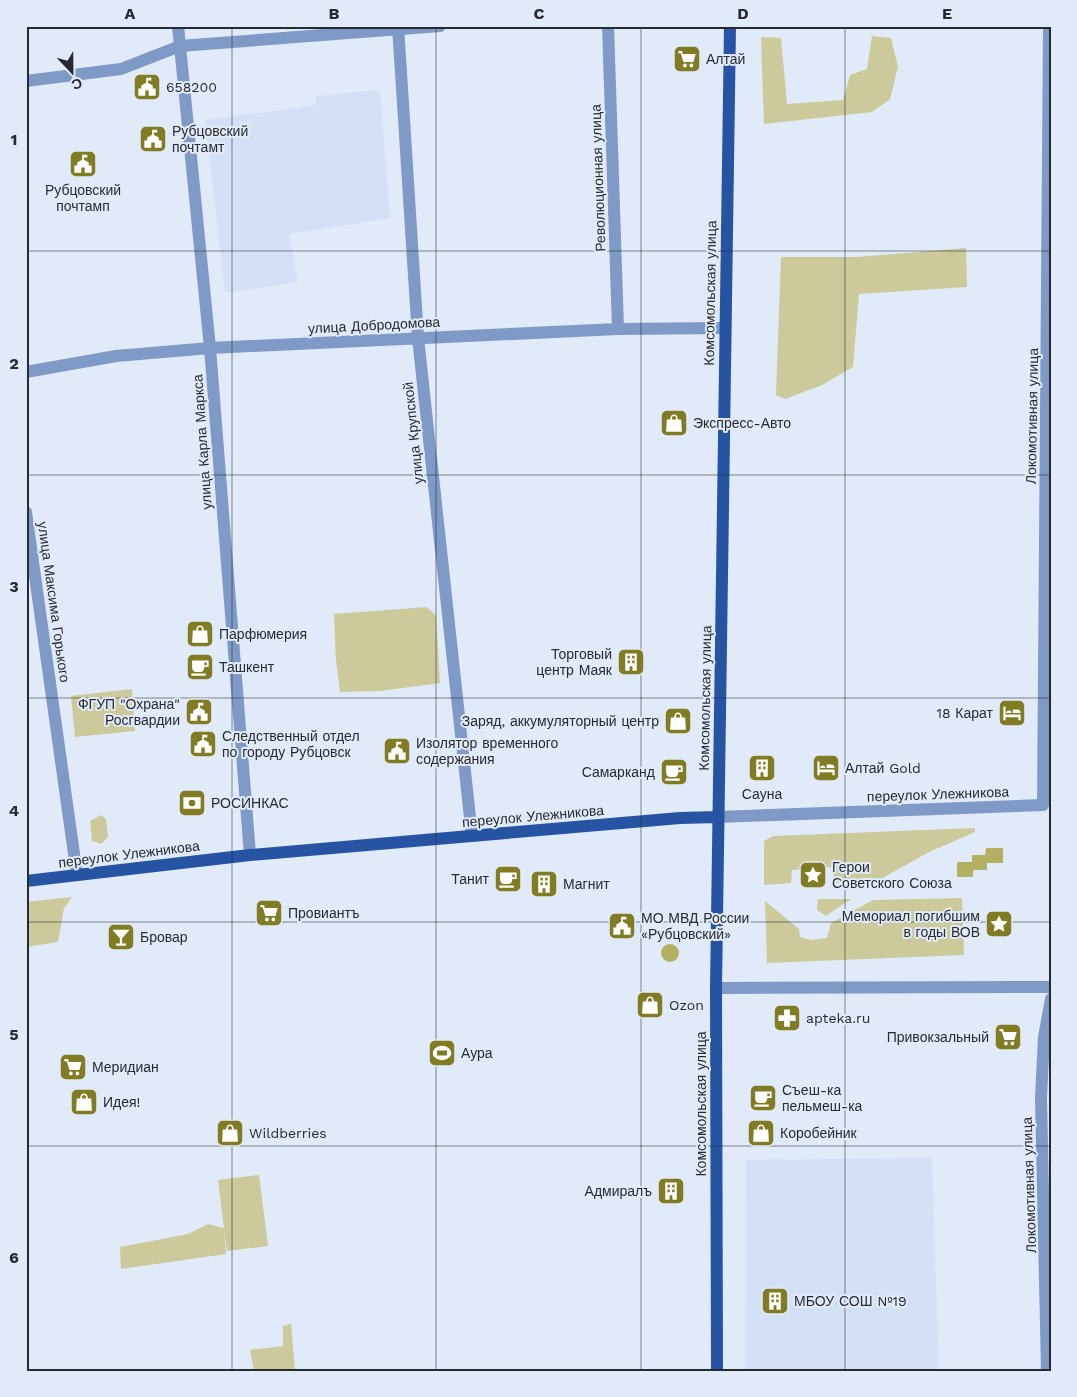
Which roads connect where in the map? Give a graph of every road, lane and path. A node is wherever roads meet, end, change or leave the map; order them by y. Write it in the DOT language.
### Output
graph roads {
  1 [pos="178,26"];
  2 [pos="440,26"];
  3 [pos="608,26"];
  4 [pos="730,26"];
  5 [pos="1050,26"];
  6 [pos="398,27"];
  7 [pos="180,46"];
  8 [pos="26,81"];
  9 [pos="724,328"];
  10 [pos="618,330"];
  11 [pos="418,338"];
  12 [pos="210,348"];
  13 [pos="26,372"];
  14 [pos="26,512"];
  15 [pos="1043,805"];
  16 [pos="718,817"];
  17 [pos="472,836"];
  18 [pos="250,855"];
  19 [pos="77,875"];
  20 [pos="26,881"];
  21 [pos="1051,987"];
  22 [pos="716,988"];
  23 [pos="1051,999"];
  24 [pos="717,1371"];
  25 [pos="1047,1371"];
  1 -- 7 [label="street, улица Карла Маркса"];
  2 -- 6 [label="street"];
  3 -- 10 [label="street, Революционная улица"];
  4 -- 9 [label="main road, Комсомольская улица"];
  5 -- 15 [label="street, Локомотивная улица"];
  6 -- 7 [label="street"];
  6 -- 11 [label="street, улица Крупской"];
  7 -- 8 [label="street"];
  7 -- 12 [label="street, улица Карла Маркса"];
  9 -- 10 [label="street, улица Добродомова"];
  9 -- 16 [label="main road, Комсомольская улица"];
  10 -- 11 [label="street, улица Добродомова"];
  11 -- 12 [label="street, улица Добродомова"];
  11 -- 17 [label="street, улица Крупской"];
  12 -- 13 [label="street, улица Добродомова"];
  12 -- 18 [label="street, улица Карла Маркса"];
  14 -- 19 [label="street, улица Максима Горького"];
  15 -- 16 [label="street, переулок Улежникова"];
  16 -- 17 [label="main road, переулок Улежникова"];
  16 -- 22 [label="main road, Комсомольская улица"];
  17 -- 18 [label="main road, переулок Улежникова"];
  18 -- 19 [label="main road, переулок Улежникова"];
  19 -- 20 [label="main road, переулок Улежникова"];
  21 -- 22 [label="street"];
  22 -- 24 [label="main road, Комсомольская улица"];
  23 -- 25 [label="street, Локомотивная улица"];
}
